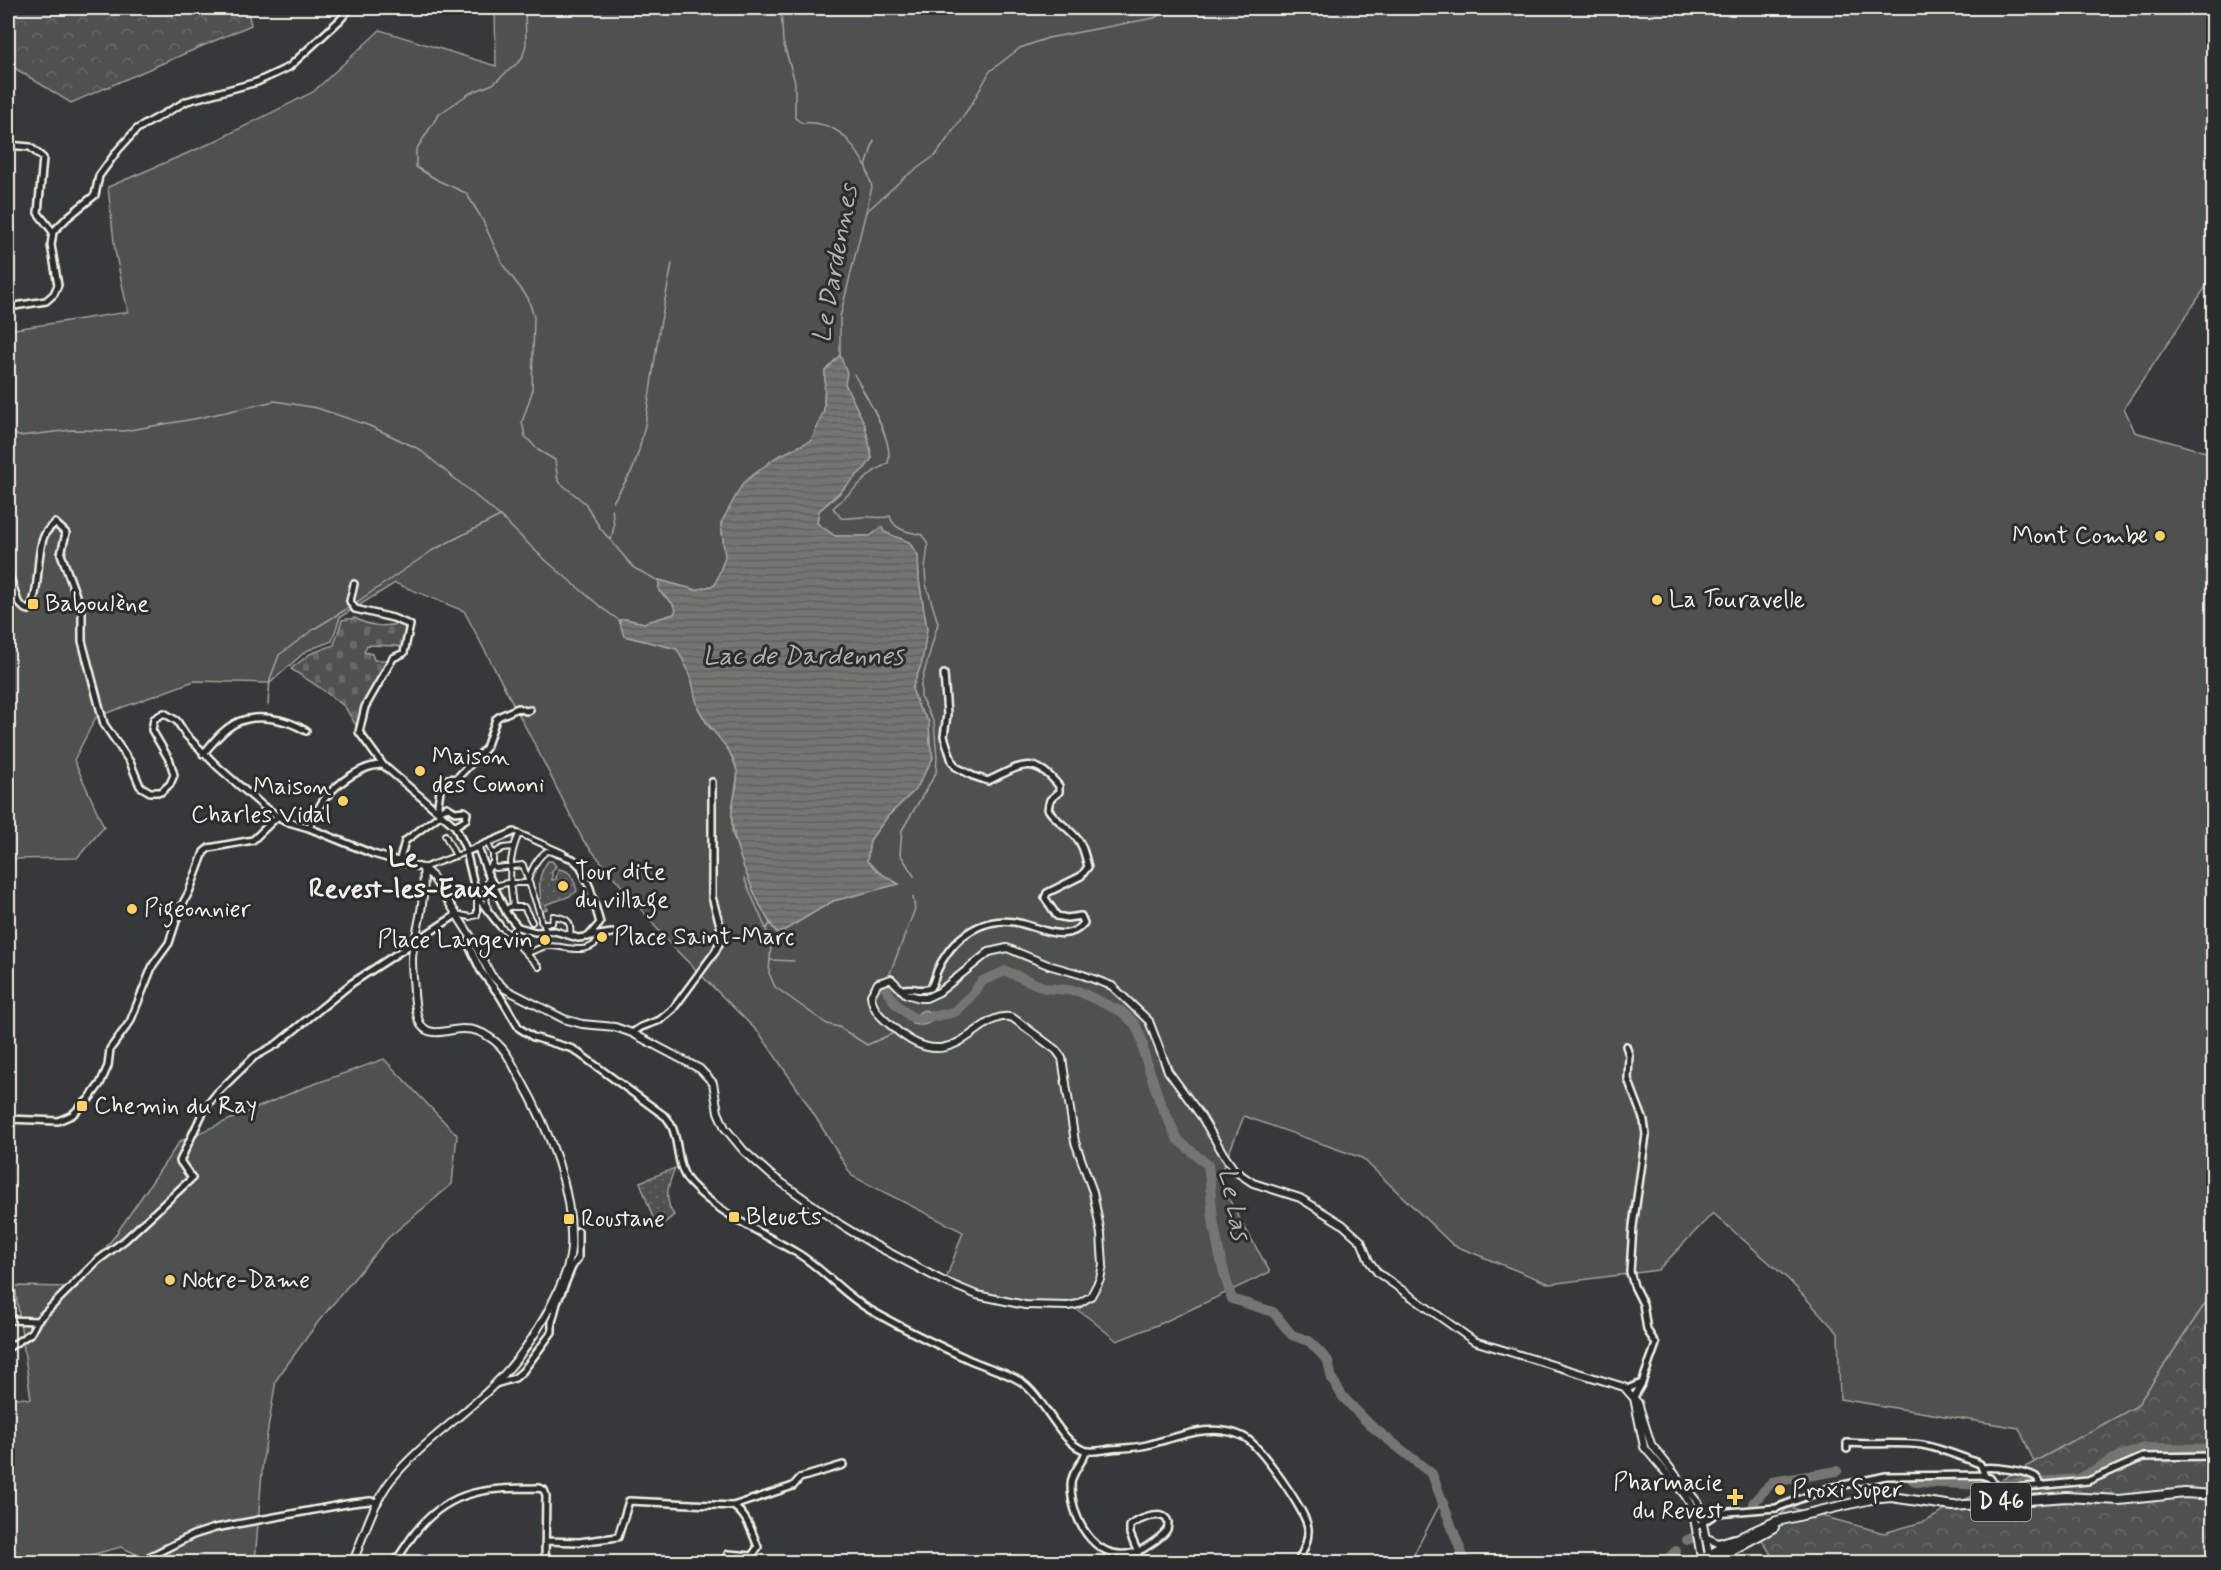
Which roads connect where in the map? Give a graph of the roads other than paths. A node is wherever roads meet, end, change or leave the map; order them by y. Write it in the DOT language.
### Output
graph roads {
  1 [pos="350,8"];
  2 [pos="8,145"];
  3 [pos="53,232"];
  4 [pos="8,307"];
  5 [pos="8,571"];
  6 [pos="354,584"];
  7 [pos="944,674"];
  8 [pos="531,710"];
  9 [pos="306,731"];
  10 [pos="203,754"];
  11 [pos="383,765"];
  12 [pos="712,782"];
  13 [pos="439,813"];
  14 [pos="278,816"];
  15 [pos="455,826"];
  16 [pos="309,828"];
  17 [pos="516,832"];
  18 [pos="445,835"];
  19 [pos="488,844"];
  20 [pos="513,846"];
  21 [pos="478,848"];
  22 [pos="466,852"];
  23 [pos="554,852"];
  24 [pos="493,854"];
  25 [pos="456,856"];
  26 [pos="564,856"];
  27 [pos="399,863"];
  28 [pos="492,865"];
  29 [pos="427,866"];
  30 [pos="510,867"];
  31 [pos="488,874"];
  32 [pos="510,883"];
  33 [pos="527,883"];
  34 [pos="494,886"];
  35 [pos="477,896"];
  36 [pos="513,907"];
  37 [pos="505,910"];
  38 [pos="488,913"];
  39 [pos="456,914"];
  40 [pos="532,922"];
  41 [pos="542,922"];
  42 [pos="500,926"];
  43 [pos="517,926"];
  44 [pos="525,930"];
  45 [pos="546,931"];
  46 [pos="612,933"];
  47 [pos="509,935"];
  48 [pos="570,936"];
  49 [pos="596,936"];
  50 [pos="471,937"];
  51 [pos="588,937"];
  52 [pos="517,940"];
  53 [pos="416,941"];
  54 [pos="538,967"];
  55 [pos="901,990"];
  56 [pos="632,1033"];
  57 [pos="1626,1046"];
  58 [pos="8,1119"];
  59 [pos="578,1231"];
  60 [pos="570,1267"];
  61 [pos="8,1320"];
  62 [pos="37,1321"];
  63 [pos="8,1348"];
  64 [pos="1642,1383"];
  65 [pos="495,1384"];
  66 [pos="1627,1389"];
  67 [pos="1634,1397"];
  68 [pos="1847,1449"];
  69 [pos="1086,1451"];
  70 [pos="2214,1456"];
  71 [pos="843,1465"];
  72 [pos="1983,1468"];
  73 [pos="1985,1476"];
  74 [pos="2039,1483"];
  75 [pos="1996,1486"];
  76 [pos="2214,1496"];
  77 [pos="378,1503"];
  78 [pos="1972,1505"];
  79 [pos="733,1506"];
  80 [pos="1717,1513"];
  81 [pos="1698,1514"];
  82 [pos="1791,1517"];
  83 [pos="1703,1523"];
  84 [pos="1696,1527"];
  85 [pos="1762,1527"];
  86 [pos="1705,1537"];
  87 [pos="546,1540"];
  88 [pos="1138,1553"];
  89 [pos="728,1554"];
  90 [pos="1704,1560"];
  91 [pos="142,1563"];
  92 [pos="354,1563"];
  93 [pos="395,1563"];
  94 [pos="545,1563"];
  95 [pos="1298,1563"];
  1 -- 3 [label="street"];
  2 -- 3 [label="street"];
  3 -- 4 [label="street"];
  5 -- 10 [label="street"];
  6 -- 11 [label="street"];
  7 -- 55 [label="street"];
  8 -- 13 [label="street"];
  9 -- 10 [label="street"];
  10 -- 14 [label="street"];
  11 -- 13 [label="street"];
  11 -- 16 [label="street"];
  12 -- 56 [label="street"];
  13 -- 15 [label="street"];
  13 -- 15 [label="street"];
  13 -- 27 [label="street"];
  14 -- 16 [label="street"];
  14 -- 58 [label="street"];
  15 -- 22 [label="street"];
  16 -- 27 [label="street"];
  17 -- 19 [label="street"];
  17 -- 20 [label="street"];
  17 -- 26 [label="street"];
  18 -- 25 [label="street"];
  19 -- 21 [label="street"];
  19 -- 24 [label="street"];
  20 -- 24 [label="street"];
  20 -- 30 [label="street"];
  21 -- 22 [label="street"];
  21 -- 31 [label="street"];
  22 -- 25 [label="street"];
  22 -- 35 [label="street"];
  23 -- 26 [label="street"];
  23 -- 33 [label="street"];
  24 -- 28 [label="street"];
  25 -- 29 [label="street"];
  26 -- 51 [label="street"];
  27 -- 29 [label="street"];
  28 -- 30 [label="street"];
  28 -- 31 [label="street"];
  29 -- 39 [label="street"];
  29 -- 53 [label="street"];
  30 -- 32 [label="street"];
  30 -- 33 [label="street"];
  31 -- 34 [label="street"];
  31 -- 38 [label="street"];
  32 -- 33 [label="street"];
  32 -- 34 [label="street"];
  32 -- 36 [label="street"];
  33 -- 41 [label="street"];
  34 -- 37 [label="street"];
  35 -- 38 [label="street"];
  35 -- 39 [label="street"];
  36 -- 37 [label="street"];
  36 -- 40 [label="street"];
  37 -- 43 [label="street"];
  38 -- 42 [label="street"];
  39 -- 50 [label="street"];
  39 -- 53 [label="street"];
  40 -- 41 [label="street"];
  40 -- 44 [label="street"];
  41 -- 45 [label="street"];
  41 -- 48 [label="street"];
  42 -- 47 [label="street"];
  43 -- 44 [label="street"];
  43 -- 47 [label="street"];
  44 -- 45 [label="street"];
  45 -- 48 [label="street"];
  46 -- 49 [label="street"];
  47 -- 52 [label="street"];
  48 -- 51 [label="street"];
  49 -- 51 [label="street"];
  49 -- 52 [label="street"];
  50 -- 56 [label="street"];
  50 -- 69 [label="street"];
  52 -- 54 [label="street"];
  53 -- 60 [label="street"];
  53 -- 62 [label="street"];
  55 -- 56 [label="street"];
  55 -- 66 [label="street"];
  57 -- 64 [label="street"];
  59 -- 60 [label="street"];
  60 -- 65 [label="street"];
  60 -- 65 [label="street"];
  61 -- 62 [label="street"];
  62 -- 63 [label="street"];
  64 -- 66 [label="street"];
  64 -- 67 [label="street"];
  65 -- 77 [label="street"];
  66 -- 67 [label="street"];
  67 -- 81 [label="street"];
  68 -- 72 [label="street"];
  69 -- 88 [label="street"];
  69 -- 95 [label="street"];
  70 -- 74 [label="street"];
  71 -- 79 [label="street"];
  72 -- 73 [label="street"];
  72 -- 74 [label="street"];
  73 -- 75 [label="street"];
  73 -- 80 [label="street"];
  74 -- 75 [label="street"];
  75 -- 78 [label="street"];
  76 -- 78 [label="main road, D 46"];
  77 -- 91 [label="street"];
  77 -- 92 [label="street"];
  78 -- 82 [label="main road, D 46"];
  79 -- 87 [label="street"];
  79 -- 89 [label="street"];
  80 -- 81 [label="street"];
  80 -- 83 [label="street"];
  81 -- 83 [label="street"];
  81 -- 84 [label="street"];
  82 -- 85 [label="main road, D 46"];
  82 -- 90 [label="main road, D 46"];
  83 -- 84 [label="street"];
  83 -- 86 [label="street"];
  84 -- 90 [label="street"];
  85 -- 86 [label="street"];
  85 -- 90 [label="main road, D 46"];
  86 -- 90 [label="street"];
  87 -- 93 [label="street"];
  87 -- 94 [label="street"];
  88 -- 88 [label="street"];
}
